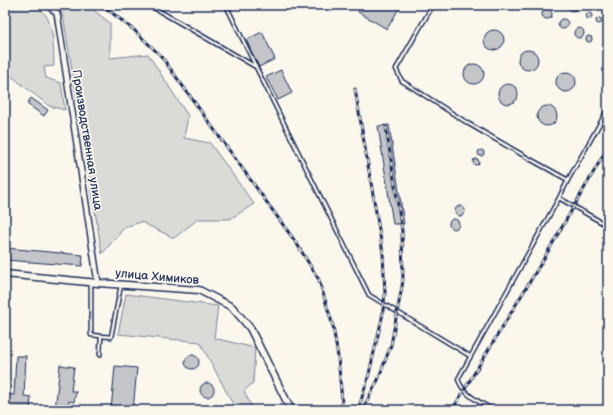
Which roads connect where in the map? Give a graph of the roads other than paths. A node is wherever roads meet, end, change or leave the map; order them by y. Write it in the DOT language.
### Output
graph roads {
  1 [pos="47,5"];
  2 [pos="149,5"];
  3 [pos="226,5"];
  4 [pos="433,5"];
  5 [pos="256,67"];
  6 [pos="608,109"];
  7 [pos="568,180"];
  8 [pos="559,198"];
  9 [pos="608,226"];
  10 [pos="5,274"];
  11 [pos="91,282"];
  12 [pos="98,283"];
  13 [pos="121,284"];
  14 [pos="101,336"];
  15 [pos="100,355"];
  16 [pos="470,356"];
  17 [pos="291,410"];
  18 [pos="493,410"];
  1 -- 12 [label="street, Производственная улица"];
  2 -- 5 [label="lane"];
  3 -- 5 [label="lane"];
  4 -- 7 [label="lane"];
  5 -- 16 [label="lane"];
  6 -- 7 [label="lane"];
  7 -- 8 [label="lane"];
  8 -- 9 [label="lane"];
  8 -- 16 [label="lane"];
  10 -- 11 [label="street, улица Химиков"];
  11 -- 12 [label="street, улица Химиков"];
  11 -- 14 [label="lane"];
  12 -- 13 [label="street, улица Химиков"];
  13 -- 14 [label="lane"];
  13 -- 17 [label="street, улица Химиков"];
  14 -- 15 [label="lane"];
  16 -- 18 [label="lane"];
}
